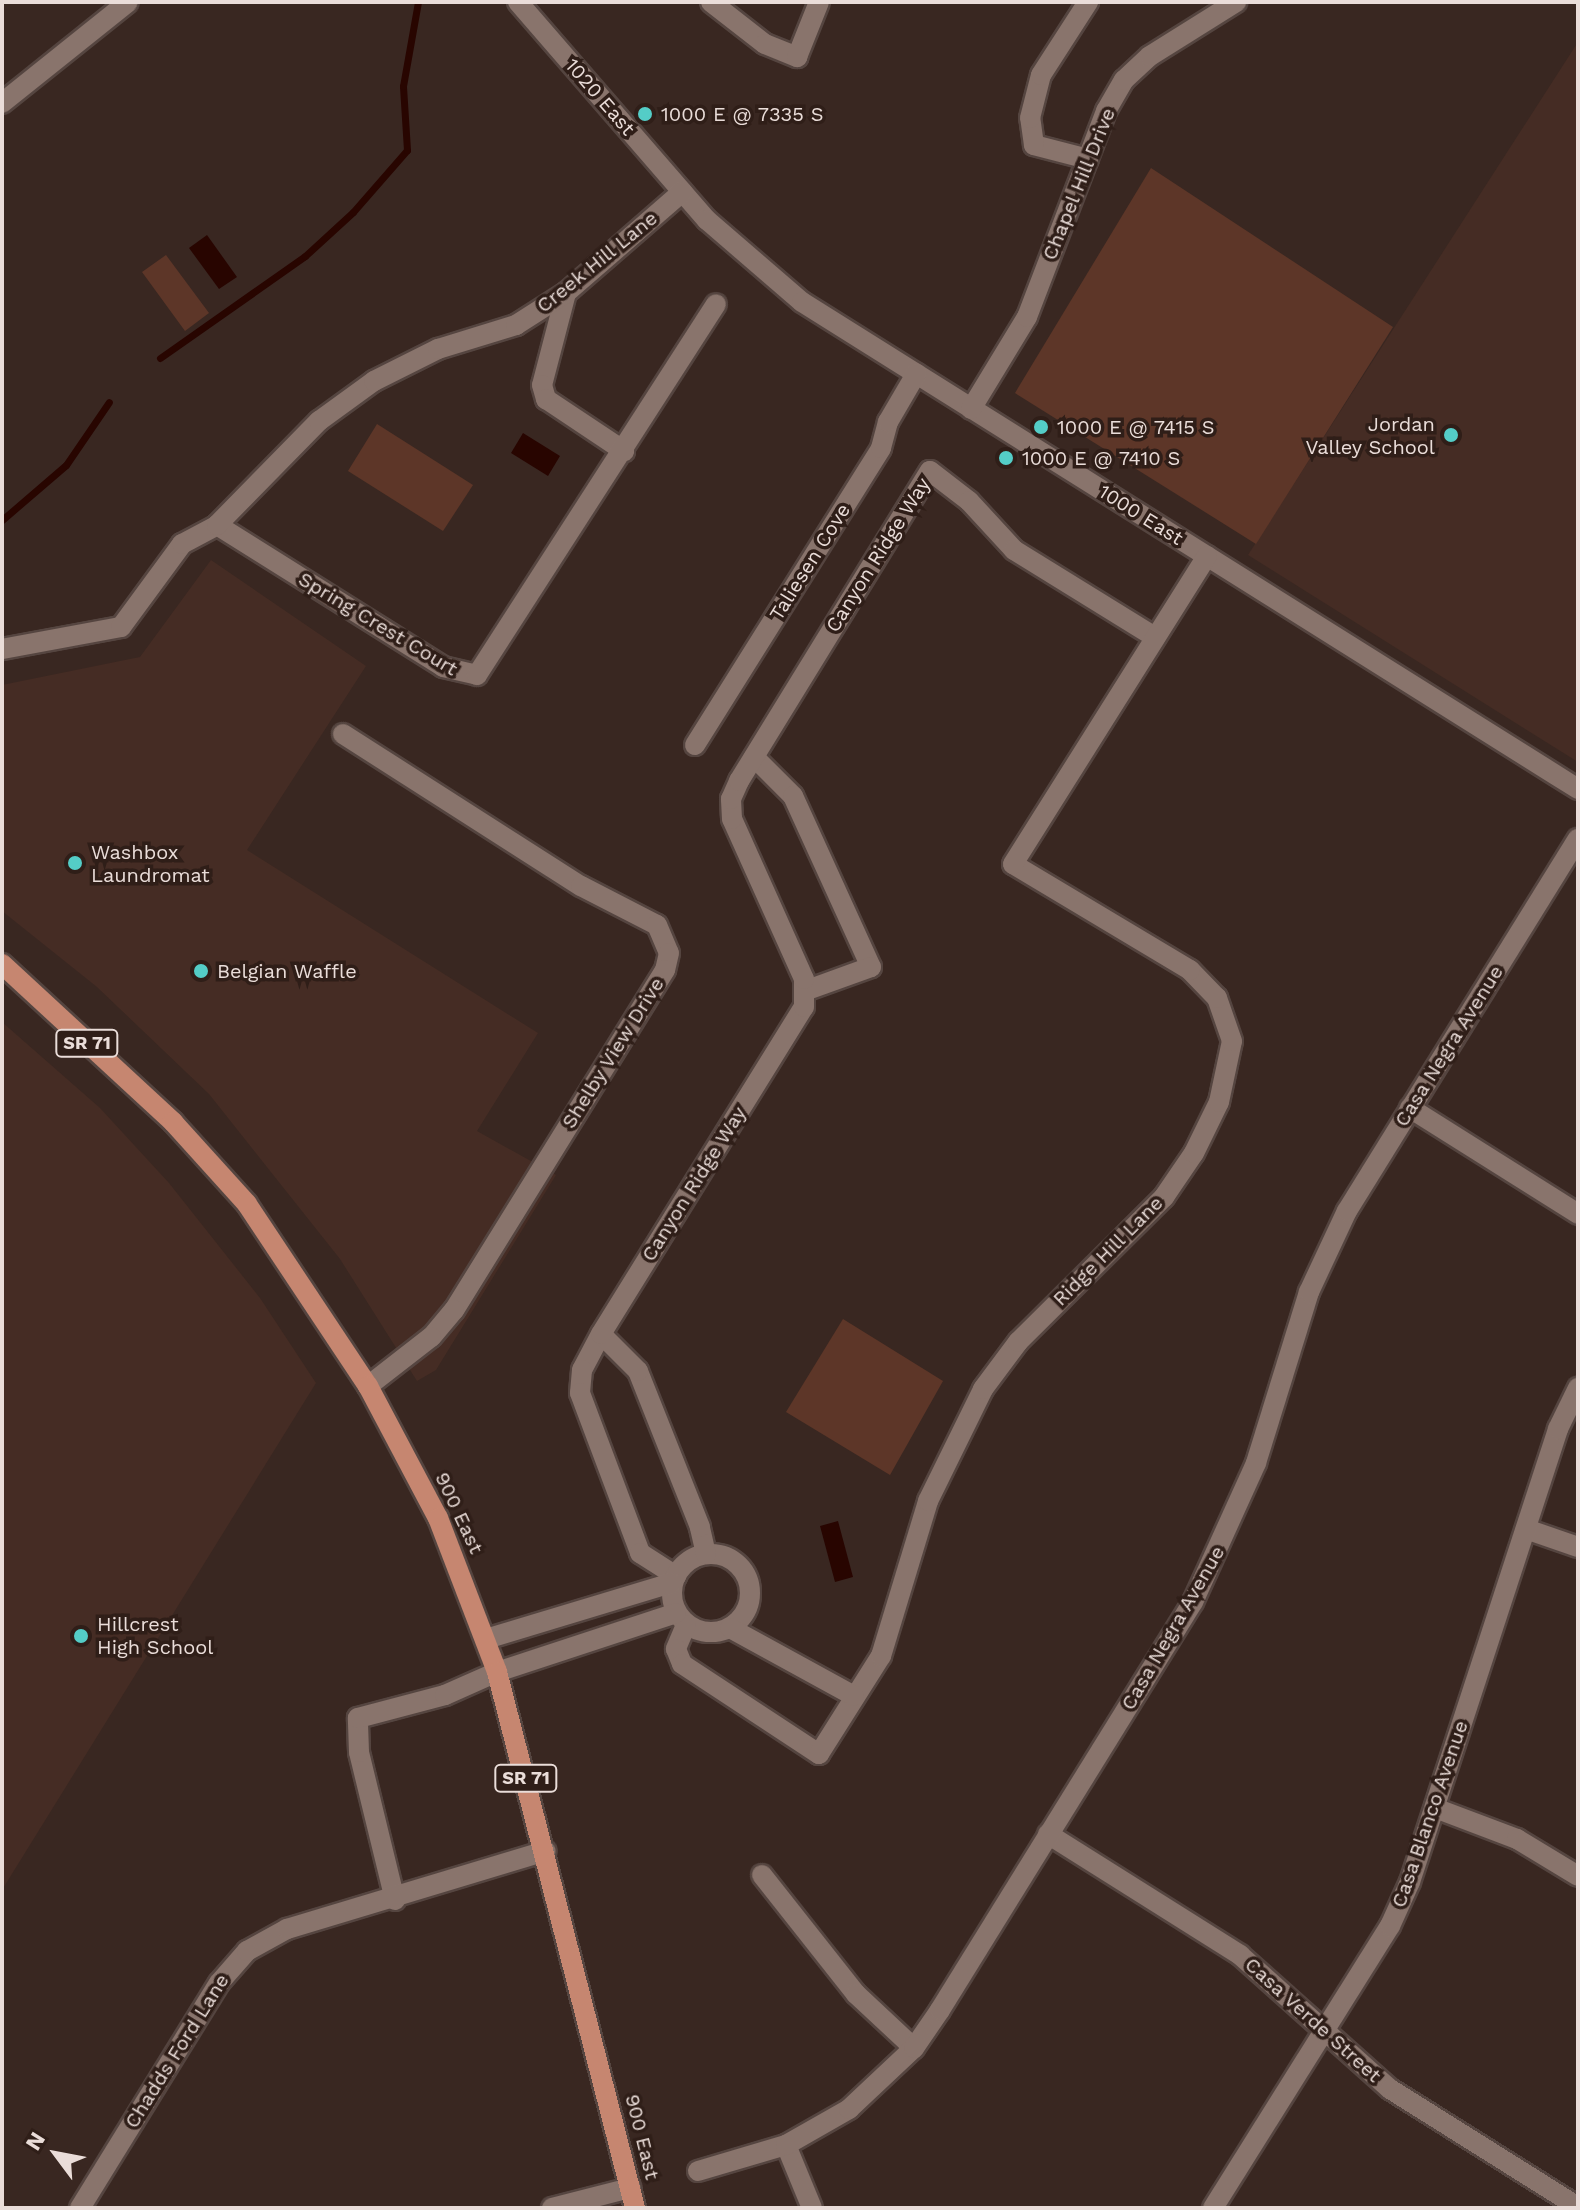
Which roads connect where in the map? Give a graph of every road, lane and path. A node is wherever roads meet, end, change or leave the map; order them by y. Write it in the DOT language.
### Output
graph roads {
  1 [pos="128,2"];
  2 [pos="518,2"];
  3 [pos="711,2"];
  4 [pos="819,2"];
  5 [pos="1088,2"];
  6 [pos="1236,2"];
  7 [pos="2,103"];
  8 [pos="1088,159"];
  9 [pos="682,192"];
  10 [pos="566,293"];
  11 [pos="716,304"];
  12 [pos="916,374"];
  13 [pos="971,409"];
  14 [pos="624,451"];
  15 [pos="217,525"];
  16 [pos="1207,556"];
  17 [pos="1155,637"];
  18 [pos="2,649"];
  19 [pos="343,734"];
  20 [pos="695,745"];
  21 [pos="754,757"];
  22 [pos="1578,789"];
  23 [pos="1578,839"];
  24 [pos="2,964"];
  25 [pos="807,990"];
  26 [pos="1410,1108"];
  27 [pos="1578,1214"];
  28 [pos="601,1334"];
  29 [pos="368,1386"];
  30 [pos="1578,1388"];
  31 [pos="1526,1529"];
  32 [pos="1578,1547"];
  33 [pos="706,1554"];
  34 [pos="674,1579"];
  35 [pos="681,1619"];
  36 [pos="730,1628"];
  37 [pos="486,1639"];
  38 [pos="497,1672"];
  39 [pos="854,1696"];
  40 [pos="1435,1808"];
  41 [pos="1048,1834"];
  42 [pos="545,1851"];
  43 [pos="762,1875"];
  44 [pos="1578,1876"];
  45 [pos="395,1900"];
  46 [pos="1325,2030"];
  47 [pos="914,2048"];
  48 [pos="786,2145"];
  49 [pos="698,2171"];
  50 [pos="632,2198"];
  51 [pos="1578,2207"];
  52 [pos="80,2208"];
  53 [pos="552,2208"];
  54 [pos="812,2208"];
  55 [pos="1213,2208"];
  1 -- 7 [label="street"];
  2 -- 9 [label="street, 1020 East"];
  3 -- 4 [label="street"];
  5 -- 8 [label="street"];
  6 -- 8 [label="street, Chapel Hill Drive"];
  8 -- 13 [label="street, Chapel Hill Drive"];
  9 -- 10 [label="street, Creek Hill Lane"];
  9 -- 12 [label="street, 1000 East"];
  10 -- 14 [label="street"];
  10 -- 15 [label="street, Creek Hill Lane"];
  11 -- 14 [label="street, Spring Crest Court"];
  12 -- 13 [label="street, 1000 East"];
  12 -- 20 [label="street, Taliesen Cove"];
  13 -- 16 [label="street, 1000 East"];
  14 -- 15 [label="street, Spring Crest Court"];
  15 -- 18 [label="street, Creek Hill Lane"];
  16 -- 17 [label="street, Ridge Hill Lane"];
  16 -- 22 [label="street, 1000 East"];
  17 -- 21 [label="street, Canyon Ridge Way"];
  17 -- 39 [label="street, Ridge Hill Lane"];
  19 -- 29 [label="street, Shelby View Drive"];
  21 -- 25 [label="street, Canyon Ridge Way"];
  21 -- 25 [label="street"];
  23 -- 26 [label="street, Casa Negra Avenue"];
  24 -- 29 [label="main road, 900 East / SR 71"];
  25 -- 28 [label="street, Canyon Ridge Way"];
  26 -- 27 [label="street"];
  26 -- 41 [label="street, Casa Negra Avenue"];
  28 -- 33 [label="street"];
  28 -- 34 [label="street, Canyon Ridge Way"];
  29 -- 37 [label="main road, 900 East / SR 71"];
  30 -- 31 [label="street, Casa Blanco Avenue"];
  31 -- 32 [label="street"];
  31 -- 40 [label="street, Casa Blanco Avenue"];
  33 -- 34 [label="street"];
  33 -- 36 [label="street"];
  34 -- 35 [label="street"];
  34 -- 37 [label="street"];
  35 -- 36 [label="street"];
  35 -- 38 [label="street"];
  35 -- 39 [label="street, Ridge Hill Lane"];
  36 -- 39 [label="street"];
  37 -- 38 [label="main road, 900 East / SR 71"];
  38 -- 42 [label="main road, 900 East / SR 71"];
  38 -- 45 [label="street"];
  40 -- 44 [label="street"];
  40 -- 46 [label="street, Casa Blanco Avenue"];
  41 -- 46 [label="street, Casa Verde Street"];
  41 -- 47 [label="street, Casa Negra Avenue"];
  42 -- 45 [label="street, Chadds Ford Lane"];
  42 -- 50 [label="main road, 900 East / SR 71"];
  43 -- 47 [label="street"];
  45 -- 52 [label="street, Chadds Ford Lane"];
  46 -- 51 [label="street, Casa Verde Street"];
  46 -- 55 [label="street, Casa Blanco Avenue"];
  47 -- 48 [label="street, Casa Negra Avenue"];
  48 -- 49 [label="street, Casa Negra Avenue"];
  48 -- 54 [label="street"];
  50 -- 53 [label="street"];
}
